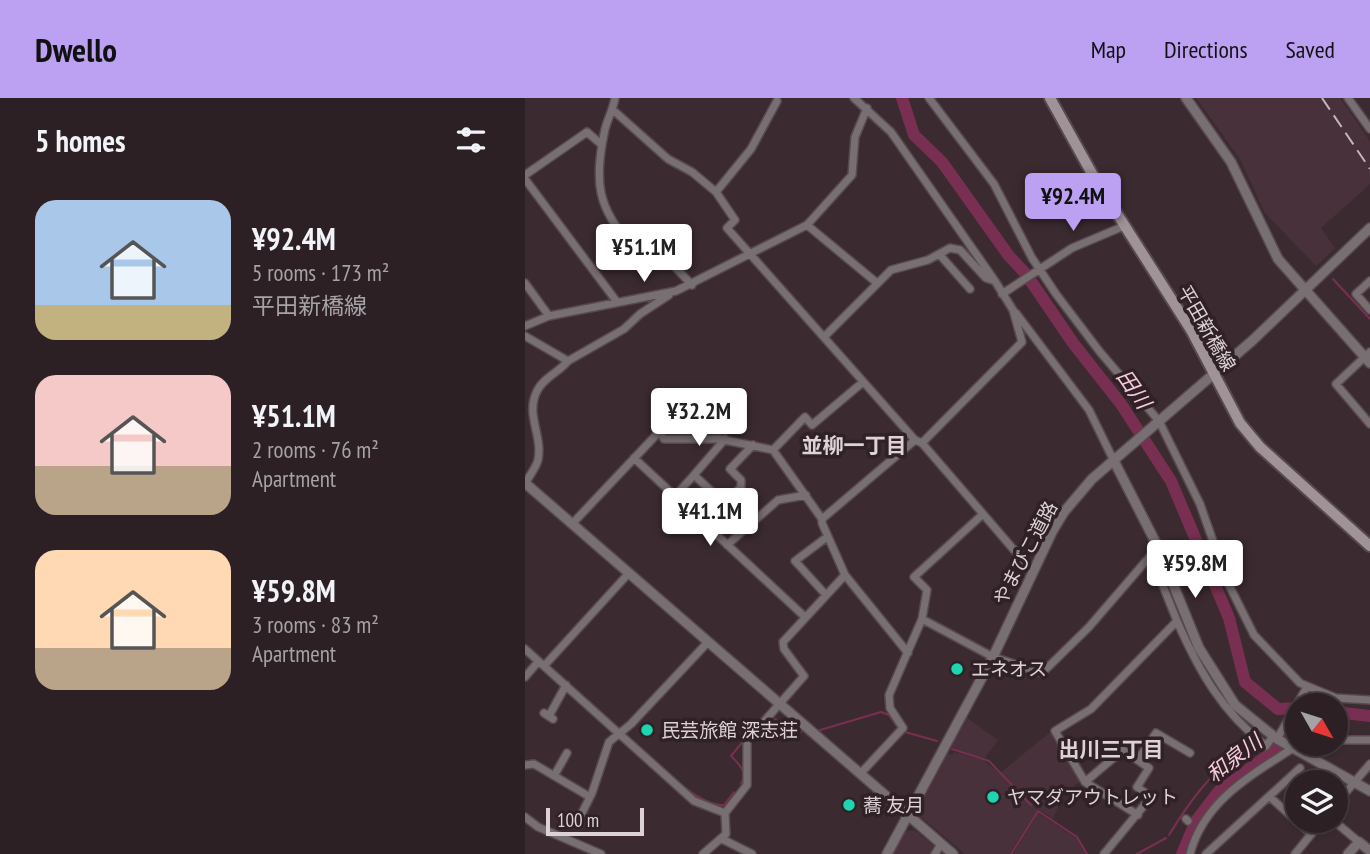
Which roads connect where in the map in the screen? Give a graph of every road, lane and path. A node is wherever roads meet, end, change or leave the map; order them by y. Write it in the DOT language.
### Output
graph roads {
  1 [pos="615,98"];
  2 [pos="854,98"];
  3 [pos="929,98"];
  4 [pos="1051,98"];
  5 [pos="1186,98"];
  6 [pos="1348,98"];
  7 [pos="778,101"];
  8 [pos="867,108"];
  9 [pos="613,110"];
  10 [pos="1370,129"];
  11 [pos="602,145"];
  12 [pos="525,177"];
  13 [pos="716,192"];
  14 [pos="807,225"];
  15 [pos="1124,226"];
  16 [pos="1370,228"];
  17 [pos="939,254"];
  18 [pos="750,256"];
  19 [pos="1040,269"];
  20 [pos="995,281"];
  21 [pos="1370,281"];
  22 [pos="525,283"];
  23 [pos="877,283"];
  24 [pos="692,285"];
  25 [pos="970,289"];
  26 [pos="676,291"];
  27 [pos="1304,291"];
  28 [pos="1004,293"];
  29 [pos="617,302"];
  30 [pos="1013,310"];
  31 [pos="1370,310"];
  32 [pos="549,316"];
  33 [pos="525,326"];
  34 [pos="525,336"];
  35 [pos="825,336"];
  36 [pos="1368,357"];
  37 [pos="568,361"];
  38 [pos="1214,373"];
  39 [pos="863,382"];
  40 [pos="1158,422"];
  41 [pos="1370,424"];
  42 [pos="725,439"];
  43 [pos="919,442"];
  44 [pos="753,445"];
  45 [pos="773,450"];
  46 [pos="634,458"];
  47 [pos="1117,458"];
  48 [pos="694,475"];
  49 [pos="525,483"];
  50 [pos="806,495"];
  51 [pos="675,496"];
  52 [pos="983,514"];
  53 [pos="823,519"];
  54 [pos="572,524"];
  55 [pos="827,537"];
  56 [pos="727,545"];
  57 [pos="1370,546"];
  58 [pos="1158,547"];
  59 [pos="1151,556"];
  60 [pos="1033,572"];
  61 [pos="629,573"];
  62 [pos="845,576"];
  63 [pos="826,595"];
  64 [pos="805,617"];
  65 [pos="922,619"];
  66 [pos="1177,621"];
  67 [pos="708,642"];
  68 [pos="525,649"];
  69 [pos="908,653"];
  70 [pos="993,657"];
  71 [pos="541,664"];
  72 [pos="525,677"];
  73 [pos="566,685"];
  74 [pos="1307,688"];
  75 [pos="1370,700"];
  76 [pos="781,705"];
  77 [pos="548,716"];
  78 [pos="619,733"];
  79 [pos="1277,738"];
  80 [pos="1348,740"];
  81 [pos="1370,740"];
  82 [pos="1285,743"];
  83 [pos="1285,751"];
  84 [pos="1190,753"];
  85 [pos="1310,757"];
  86 [pos="566,758"];
  87 [pos="1139,758"];
  88 [pos="1370,764"];
  89 [pos="525,765"];
  90 [pos="860,774"];
  91 [pos="554,776"];
  92 [pos="1355,781"];
  93 [pos="1085,782"];
  94 [pos="1285,784"];
  95 [pos="1348,789"];
  96 [pos="1370,791"];
  97 [pos="590,797"];
  98 [pos="1271,798"];
  99 [pos="582,813"];
  100 [pos="725,813"];
  101 [pos="1138,815"];
  102 [pos="908,816"];
  103 [pos="525,817"];
  104 [pos="1348,833"];
  105 [pos="1311,834"];
  106 [pos="722,839"];
  107 [pos="1359,842"];
  108 [pos="941,844"];
  109 [pos="1370,851"];
  110 [pos="601,854"];
  111 [pos="702,854"];
  112 [pos="752,854"];
  113 [pos="887,854"];
  114 [pos="935,854"];
  115 [pos="953,854"];
  116 [pos="1104,854"];
  117 [pos="1190,854"];
  118 [pos="1206,854"];
  119 [pos="1295,854"];
  120 [pos="1348,854"];
  1 -- 9 [label="street"];
  2 -- 8 [label="street"];
  3 -- 19 [label="street"];
  4 -- 15 [label="main road, 平田新橋線"];
  5 -- 27 [label="street"];
  6 -- 10 [label="street"];
  7 -- 13 [label="street"];
  8 -- 14 [label="street"];
  8 -- 20 [label="street"];
  9 -- 11 [label="street"];
  9 -- 13 [label="street"];
  11 -- 12 [label="street"];
  11 -- 24 [label="street"];
  12 -- 29 [label="street"];
  13 -- 18 [label="street"];
  14 -- 18 [label="street"];
  14 -- 23 [label="street"];
  15 -- 19 [label="street"];
  15 -- 38 [label="main road, 平田新橋線"];
  16 -- 27 [label="street, やまびこ道路"];
  17 -- 20 [label="street"];
  17 -- 23 [label="street"];
  17 -- 25 [label="street"];
  18 -- 24 [label="street"];
  18 -- 35 [label="street"];
  19 -- 28 [label="street"];
  19 -- 40 [label="street"];
  20 -- 28 [label="street"];
  21 -- 31 [label="street"];
  22 -- 32 [label="street"];
  23 -- 35 [label="street"];
  24 -- 26 [label="street"];
  26 -- 29 [label="street"];
  26 -- 37 [label="street"];
  27 -- 36 [label="street"];
  27 -- 38 [label="street, やまびこ道路"];
  28 -- 30 [label="street"];
  29 -- 32 [label="street"];
  30 -- 43 [label="street"];
  30 -- 47 [label="street"];
  32 -- 33 [label="street"];
  34 -- 37 [label="street"];
  35 -- 39 [label="street"];
  36 -- 41 [label="street"];
  37 -- 49 [label="street"];
  38 -- 40 [label="street, やまびこ道路"];
  38 -- 57 [label="main road, 平田新橋線"];
  39 -- 43 [label="street"];
  39 -- 45 [label="street"];
  40 -- 47 [label="street, やまびこ道路"];
  40 -- 74 [label="street"];
  42 -- 44 [label="street"];
  42 -- 46 [label="street"];
  42 -- 48 [label="street"];
  43 -- 52 [label="street"];
  43 -- 53 [label="street"];
  44 -- 45 [label="street"];
  44 -- 48 [label="street"];
  45 -- 50 [label="street"];
  46 -- 51 [label="street"];
  46 -- 54 [label="street"];
  47 -- 58 [label="street"];
  47 -- 60 [label="street, やまびこ道路"];
  48 -- 51 [label="street"];
  49 -- 54 [label="street"];
  50 -- 53 [label="street"];
  50 -- 56 [label="street"];
  51 -- 56 [label="street"];
  52 -- 60 [label="street"];
  52 -- 65 [label="street"];
  53 -- 55 [label="street"];
  54 -- 61 [label="street"];
  55 -- 62 [label="street"];
  55 -- 63 [label="street"];
  56 -- 64 [label="street"];
  58 -- 59 [label="street"];
  58 -- 79 [label="street"];
  59 -- 66 [label="street"];
  59 -- 70 [label="street"];
  60 -- 70 [label="street, やまびこ道路"];
  61 -- 67 [label="street"];
  61 -- 71 [label="street"];
  62 -- 63 [label="street"];
  62 -- 69 [label="street"];
  63 -- 64 [label="street"];
  64 -- 76 [label="street"];
  65 -- 69 [label="street"];
  65 -- 70 [label="street"];
  66 -- 79 [label="street"];
  66 -- 93 [label="street"];
  67 -- 76 [label="street"];
  67 -- 78 [label="street"];
  68 -- 71 [label="street"];
  69 -- 90 [label="street"];
  70 -- 102 [label="street, やまびこ道路"];
  71 -- 72 [label="street"];
  71 -- 73 [label="street"];
  73 -- 77 [label="street"];
  73 -- 78 [label="street"];
  74 -- 75 [label="street"];
  74 -- 79 [label="street"];
  76 -- 90 [label="street"];
  76 -- 100 [label="street"];
  78 -- 97 [label="street"];
  78 -- 100 [label="street"];
  79 -- 82 [label="street"];
  80 -- 81 [label="street"];
  83 -- 117 [label="street"];
  84 -- 87 [label="street"];
  85 -- 92 [label="street"];
  86 -- 91 [label="street"];
  87 -- 93 [label="street"];
  87 -- 101 [label="street"];
  88 -- 92 [label="street"];
  89 -- 91 [label="street"];
  90 -- 102 [label="street"];
  91 -- 97 [label="street"];
  92 -- 95 [label="street"];
  92 -- 96 [label="street"];
  93 -- 101 [label="street"];
  94 -- 98 [label="street"];
  97 -- 99 [label="street"];
  98 -- 105 [label="street"];
  98 -- 118 [label="street"];
  100 -- 106 [label="street"];
  101 -- 116 [label="street"];
  102 -- 108 [label="street"];
  102 -- 113 [label="street, やまびこ道路"];
  103 -- 110 [label="street"];
  104 -- 107 [label="street"];
  105 -- 119 [label="street"];
  106 -- 111 [label="street"];
  106 -- 112 [label="street"];
  107 -- 109 [label="street"];
  107 -- 120 [label="street"];
  108 -- 114 [label="street"];
  108 -- 115 [label="street"];
}
